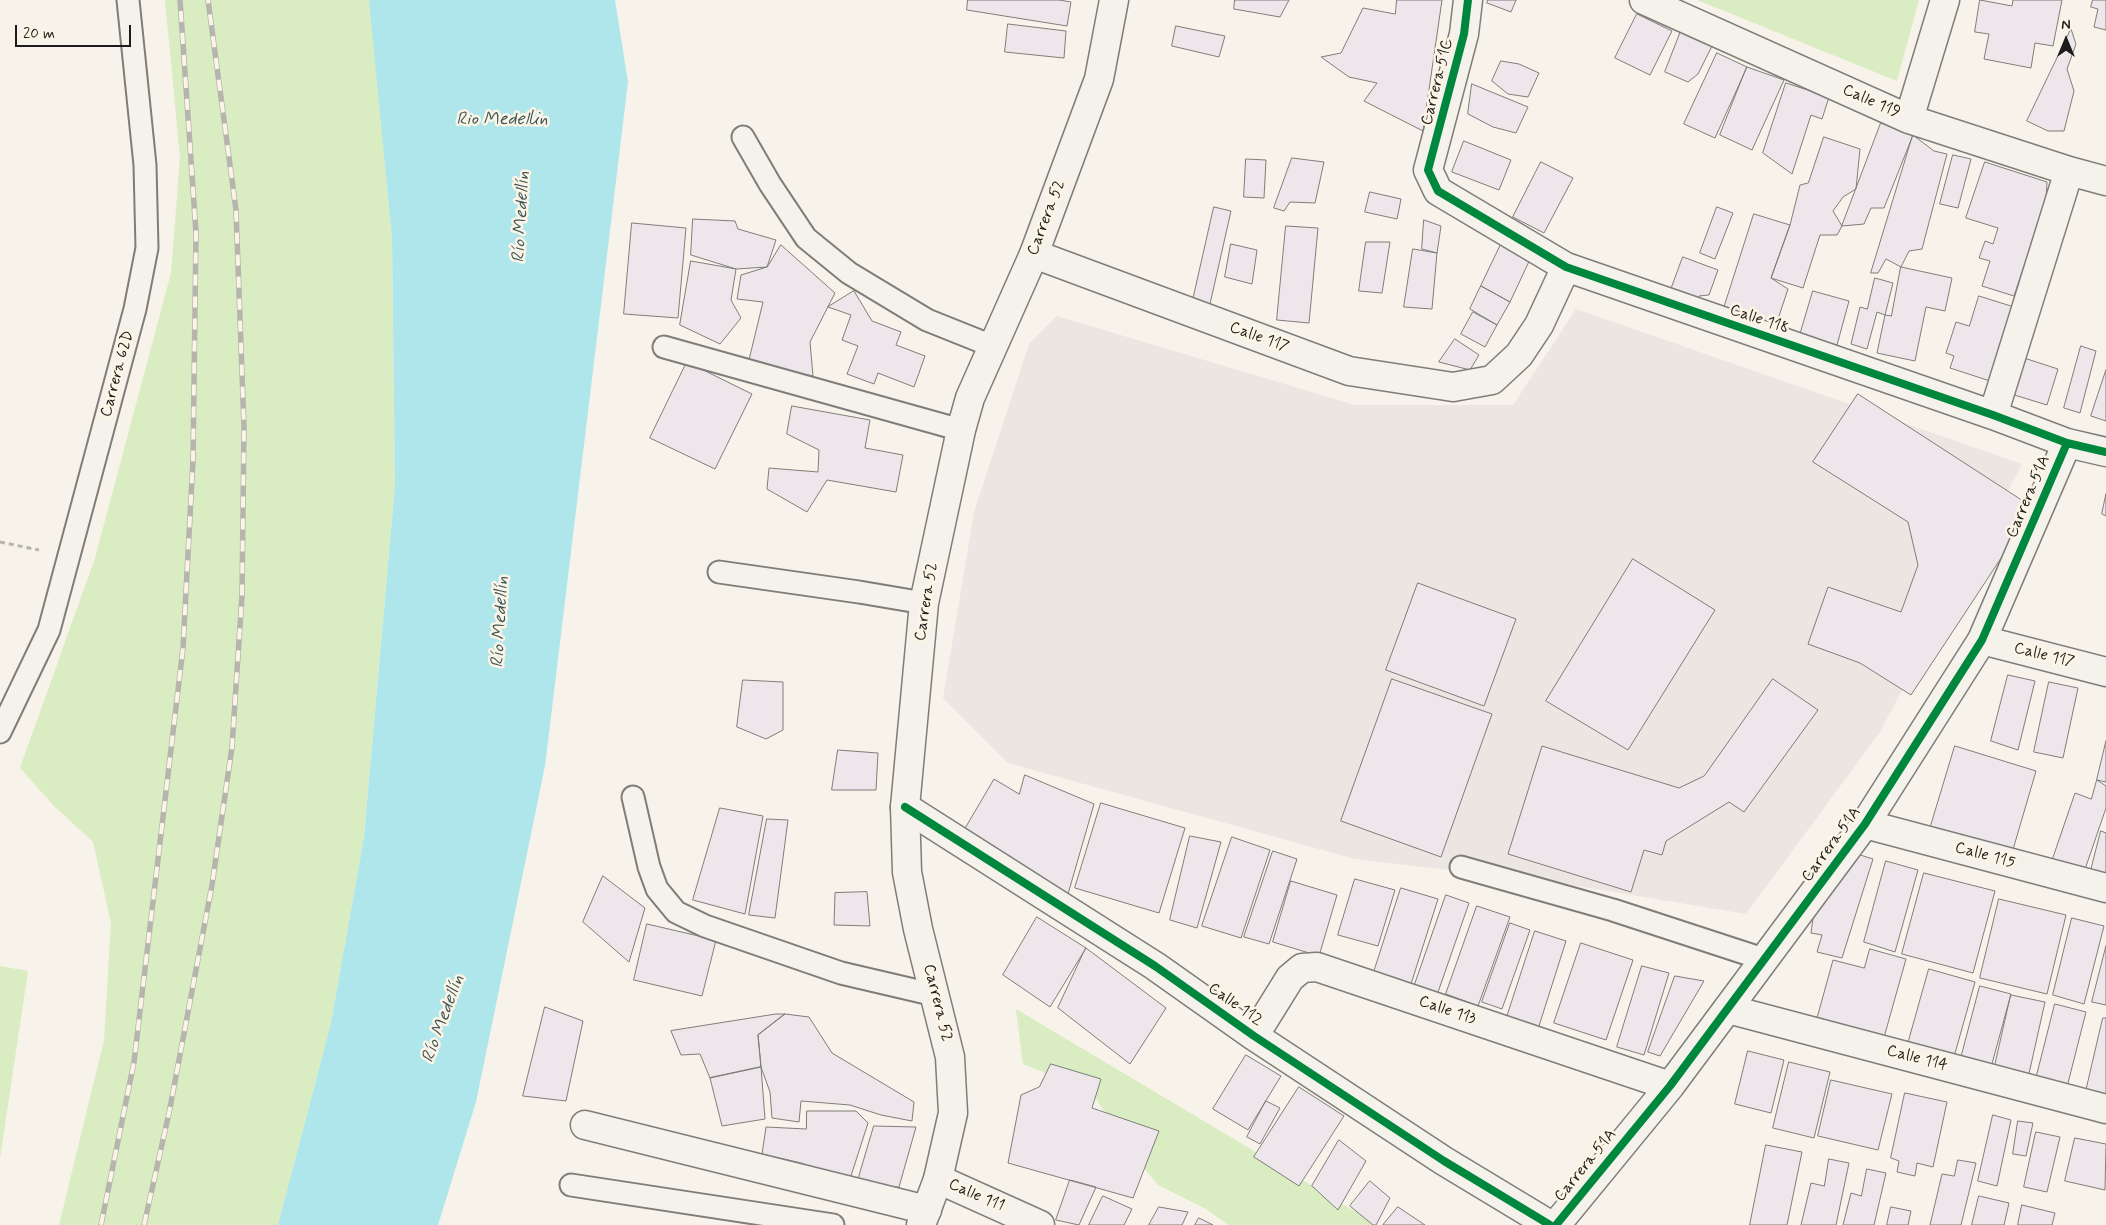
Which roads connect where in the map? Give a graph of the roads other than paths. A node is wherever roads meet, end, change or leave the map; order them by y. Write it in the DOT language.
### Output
graph roads {
  1 [pos="128,0"];
  2 [pos="1114,0"];
  3 [pos="1468,0"];
  4 [pos="1644,0"];
  5 [pos="1946,0"];
  6 [pos="1909,119"];
  7 [pos="743,137"];
  8 [pos="1428,170"];
  9 [pos="2069,171"];
  10 [pos="2106,181"];
  11 [pos="1034,254"];
  12 [pos="1566,268"];
  13 [pos="992,346"];
  14 [pos="664,347"];
  15 [pos="1993,415"];
  16 [pos="961,430"];
  17 [pos="2067,443"];
  18 [pos="2106,452"];
  19 [pos="719,572"];
  20 [pos="924,603"];
  21 [pos="1982,640"];
  22 [pos="2106,672"];
  23 [pos="0,732"];
  24 [pos="633,797"];
  25 [pos="905,807"];
  26 [pos="1865,824"];
  27 [pos="1461,867"];
  28 [pos="2106,888"];
  29 [pos="1766,960"];
  30 [pos="935,995"];
  31 [pos="1728,1009"];
  32 [pos="1254,1036"];
  33 [pos="1670,1086"];
  34 [pos="2106,1109"];
  35 [pos="585,1125"];
  36 [pos="938,1179"];
  37 [pos="570,1185"];
  38 [pos="924,1217"];
  39 [pos="833,1225"];
  40 [pos="1040,1225"];
  41 [pos="1550,1225"];
  42 [pos="1556,1225"];
  1 -- 23 [label="lane, Carrera 62D"];
  2 -- 11 [label="street, Carrera 52"];
  3 -- 8 [label="street, Carrera 51C"];
  4 -- 6 [label="street, Calle 119"];
  5 -- 6 [label="street"];
  6 -- 9 [label="street, Calle 119"];
  7 -- 13 [label="lane"];
  8 -- 12 [label="street, Calle 118"];
  9 -- 10 [label="street, Calle 119"];
  9 -- 15 [label="street"];
  11 -- 12 [label="street, Calle 117"];
  11 -- 13 [label="street, Carrera 52"];
  12 -- 15 [label="street, Calle 118"];
  13 -- 16 [label="street, Carrera 52"];
  14 -- 16 [label="lane"];
  15 -- 17 [label="street, Calle 118"];
  16 -- 20 [label="street, Carrera 52"];
  17 -- 18 [label="street, Calle 118"];
  17 -- 21 [label="street, Carrera 51A"];
  19 -- 20 [label="lane"];
  20 -- 25 [label="street, Carrera 52"];
  21 -- 22 [label="street, Calle 117"];
  21 -- 26 [label="street, Carrera 51A"];
  24 -- 30 [label="lane"];
  25 -- 30 [label="street, Carrera 52"];
  25 -- 32 [label="street, Calle 112"];
  26 -- 28 [label="street, Calle 115"];
  26 -- 29 [label="street, Carrera 51A"];
  27 -- 29 [label="lane"];
  29 -- 31 [label="street, Carrera 51A"];
  30 -- 36 [label="street, Carrera 52"];
  31 -- 33 [label="street, Carrera 51A"];
  31 -- 34 [label="street, Calle 114"];
  32 -- 33 [label="street, Calle 113"];
  32 -- 41 [label="street, Calle 112"];
  33 -- 42 [label="street, Carrera 51A"];
  35 -- 38 [label="street"];
  36 -- 38 [label="street, Carrera 52"];
  36 -- 40 [label="street, Calle 111"];
  37 -- 39 [label="lane"];
}
